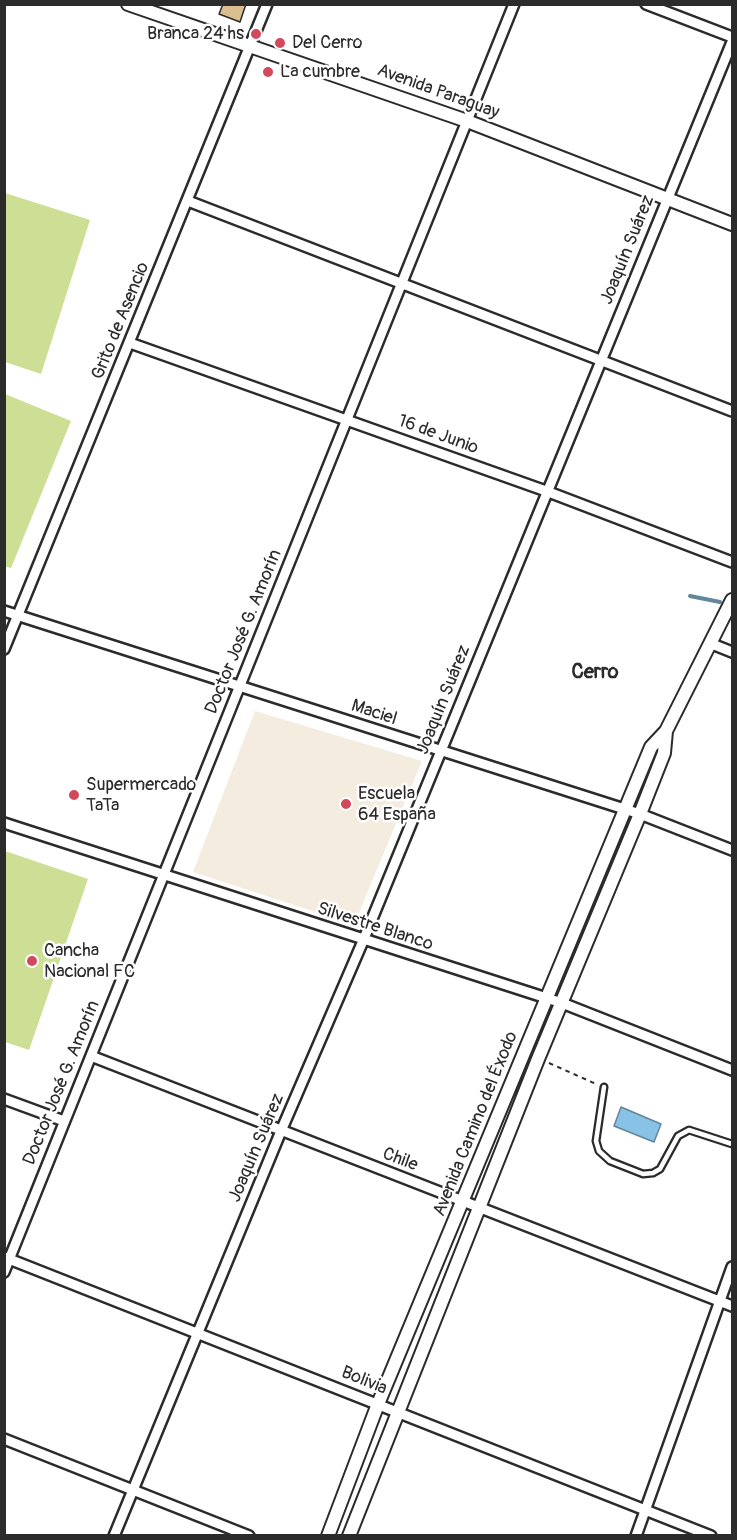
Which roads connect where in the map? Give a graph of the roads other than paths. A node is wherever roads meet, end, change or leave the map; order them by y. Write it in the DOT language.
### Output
graph roads {
  1 [pos="128,4"];
  2 [pos="267,4"];
  3 [pos="514,4"];
  4 [pos="646,4"];
  5 [pos="732,37"];
  6 [pos="732,42"];
  7 [pos="250,45"];
  8 [pos="467,120"];
  9 [pos="668,198"];
  10 [pos="189,201"];
  11 [pos="732,224"];
  12 [pos="402,282"];
  13 [pos="130,343"];
  14 [pos="601,359"];
  15 [pos="732,411"];
  16 [pos="347,420"];
  17 [pos="546,491"];
  18 [pos="732,562"];
  19 [pos="732,600"];
  20 [pos="4,611"];
  21 [pos="18,616"];
  22 [pos="712,644"];
  23 [pos="4,649"];
  24 [pos="732,652"];
  25 [pos="240,686"];
  26 [pos="666,731"];
  27 [pos="441,752"];
  28 [pos="625,809"];
  29 [pos="640,814"];
  30 [pos="4,823"];
  31 [pos="732,850"];
  32 [pos="164,874"];
  33 [pos="363,941"];
  34 [pos="547,999"];
  35 [pos="562,1004"];
  36 [pos="91,1056"];
  37 [pos="732,1070"];
  38 [pos="604,1087"];
  39 [pos="4,1099"];
  40 [pos="64,1120"];
  41 [pos="281,1131"];
  42 [pos="732,1144"];
  43 [pos="463,1203"];
  44 [pos="478,1208"];
  45 [pos="7,1258"];
  46 [pos="732,1267"];
  47 [pos="4,1272"];
  48 [pos="721,1301"];
  49 [pos="732,1306"];
  50 [pos="197,1333"];
  51 [pos="378,1404"];
  52 [pos="397,1412"];
  53 [pos="4,1439"];
  54 [pos="133,1491"];
  55 [pos="645,1510"];
  56 [pos="114,1536"];
  57 [pos="249,1536"];
  58 [pos="328,1536"];
  59 [pos="349,1536"];
  60 [pos="636,1536"];
  61 [pos="711,1536"];
  1 -- 7 [label="street, Avenida Paraguay"];
  2 -- 7 [label="street, Grito de Asencio"];
  3 -- 8 [label="street, Doctor José G. Amorín"];
  4 -- 5 [label="street"];
  6 -- 9 [label="street, Joaquín Suárez"];
  7 -- 8 [label="street, Avenida Paraguay"];
  7 -- 10 [label="street, Grito de Asencio"];
  8 -- 9 [label="street, Avenida Paraguay"];
  8 -- 12 [label="street, Doctor José G. Amorín"];
  9 -- 11 [label="street, Avenida Paraguay"];
  9 -- 14 [label="street, Joaquín Suárez"];
  10 -- 12 [label="street"];
  10 -- 13 [label="street, Grito de Asencio"];
  12 -- 14 [label="street"];
  12 -- 16 [label="street, Doctor José G. Amorín"];
  13 -- 16 [label="street, 16 de Junio"];
  13 -- 21 [label="street, Grito de Asencio"];
  14 -- 15 [label="street"];
  14 -- 17 [label="street, Joaquín Suárez"];
  16 -- 17 [label="street, 16 de Junio"];
  16 -- 25 [label="street, Doctor José G. Amorín"];
  17 -- 18 [label="street, 16 de Junio"];
  17 -- 27 [label="street, Joaquín Suárez"];
  19 -- 22 [label="street, Avenida Camino del Éxodo"];
  20 -- 21 [label="street, Maciel"];
  21 -- 23 [label="street, Grito de Asencio"];
  21 -- 25 [label="street, Maciel"];
  22 -- 24 [label="street"];
  22 -- 26 [label="street, Avenida Camino del Éxodo"];
  25 -- 27 [label="street, Maciel"];
  25 -- 32 [label="street, Doctor José G. Amorín"];
  26 -- 28 [label="street, Avenida Camino del Éxodo"];
  26 -- 29 [label="street, Avenida Camino del Éxodo"];
  27 -- 28 [label="street, Maciel"];
  27 -- 33 [label="street, Joaquín Suárez"];
  28 -- 29 [label="street, Maciel"];
  28 -- 34 [label="street, Avenida Camino del Éxodo"];
  29 -- 31 [label="street, Maciel"];
  29 -- 35 [label="street, Avenida Camino del Éxodo"];
  30 -- 32 [label="street, Silvestre Blanco"];
  32 -- 33 [label="street, Silvestre Blanco"];
  32 -- 36 [label="street, Doctor José G. Amorín"];
  33 -- 34 [label="street, Silvestre Blanco"];
  33 -- 41 [label="street, Joaquín Suárez"];
  34 -- 35 [label="street, Silvestre Blanco"];
  34 -- 43 [label="street, Avenida Camino del Éxodo"];
  35 -- 37 [label="street, Silvestre Blanco"];
  35 -- 44 [label="street, Avenida Camino del Éxodo"];
  36 -- 40 [label="street, Doctor José G. Amorín"];
  36 -- 41 [label="street, Chile"];
  38 -- 42 [label="lane"];
  39 -- 40 [label="street"];
  40 -- 45 [label="street, Doctor José G. Amorín"];
  41 -- 43 [label="street, Chile"];
  41 -- 50 [label="street, Joaquín Suárez"];
  43 -- 44 [label="street, Chile"];
  43 -- 51 [label="street, Avenida Camino del Éxodo"];
  44 -- 48 [label="street, Chile"];
  44 -- 52 [label="street, Avenida Camino del Éxodo"];
  45 -- 47 [label="street, Doctor José G. Amorín"];
  45 -- 50 [label="street, Bolivia"];
  46 -- 48 [label="street"];
  48 -- 49 [label="street, Chile"];
  48 -- 55 [label="street"];
  50 -- 51 [label="street, Bolivia"];
  50 -- 54 [label="street, Joaquín Suárez"];
  51 -- 52 [label="street, Bolivia"];
  51 -- 58 [label="street, Avenida Camino del Éxodo"];
  52 -- 55 [label="street, Bolivia"];
  52 -- 59 [label="street, Avenida Camino del Éxodo"];
  53 -- 54 [label="street"];
  54 -- 56 [label="street, Joaquín Suárez"];
  54 -- 57 [label="street"];
  55 -- 60 [label="street"];
  55 -- 61 [label="street, Bolivia"];
}
